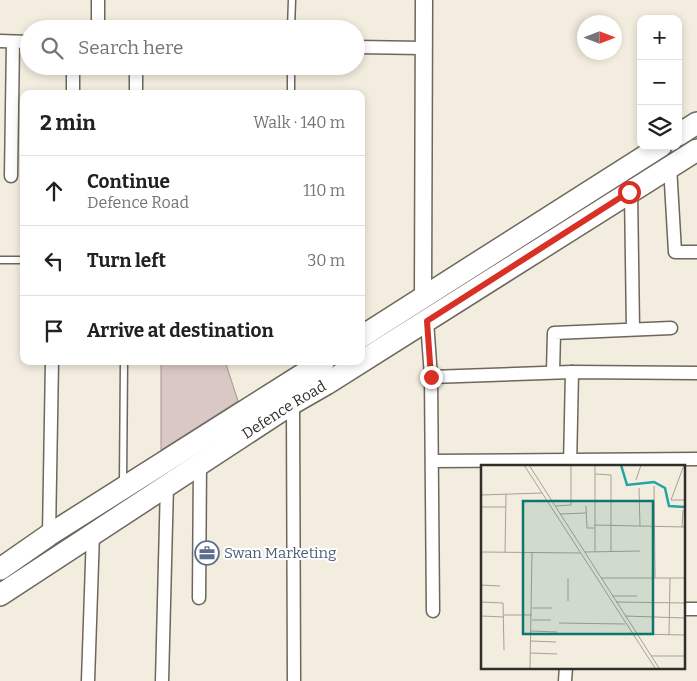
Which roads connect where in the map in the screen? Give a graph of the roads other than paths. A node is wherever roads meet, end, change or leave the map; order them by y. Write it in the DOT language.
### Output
graph roads {
  1 [pos="98,0"];
  2 [pos="292,0"];
  3 [pos="424,0"];
  4 [pos="98,20"];
  5 [pos="291,20"];
  6 [pos="0,41"];
  7 [pos="13,42"];
  8 [pos="20,42"];
  9 [pos="365,47"];
  10 [pos="423,48"];
  11 [pos="73,75"];
  12 [pos="136,75"];
  13 [pos="291,75"];
  14 [pos="73,90"];
  15 [pos="136,90"];
  16 [pos="291,90"];
  17 [pos="697,123"];
  18 [pos="682,132"];
  19 [pos="655,150"];
  20 [pos="697,150"];
  21 [pos="670,166"];
  22 [pos="619,174"];
  23 [pos="11,176"];
  24 [pos="630,192"];
  25 [pos="697,252"];
  26 [pos="0,260"];
  27 [pos="20,260"];
  28 [pos="451,281"];
  29 [pos="464,297"];
  30 [pos="423,298"];
  31 [pos="427,321"];
  32 [pos="401,324"];
  33 [pos="670,328"];
  34 [pos="633,330"];
  35 [pos="365,337"];
  36 [pos="365,350"];
  37 [pos="52,365"];
  38 [pos="124,365"];
  39 [pos="319,365"];
  40 [pos="344,365"];
  41 [pos="553,372"];
  42 [pos="572,372"];
  43 [pos="697,373"];
  44 [pos="431,377"];
  45 [pos="292,402"];
  46 [pos="697,459"];
  47 [pos="432,461"];
  48 [pos="200,463"];
  49 [pos="570,463"];
  50 [pos="174,472"];
  51 [pos="123,489"];
  52 [pos="93,533"];
  53 [pos="50,535"];
  54 [pos="0,569"];
  55 [pos="0,594"];
  56 [pos="199,598"];
  57 [pos="0,603"];
  58 [pos="684,609"];
  59 [pos="697,609"];
  60 [pos="433,611"];
  61 [pos="566,668"];
  62 [pos="88,681"];
  63 [pos="162,681"];
  64 [pos="294,681"];
  65 [pos="565,681"];
  1 -- 4 [label="street"];
  2 -- 5 [label="lane"];
  3 -- 10 [label="street"];
  6 -- 7 [label="street"];
  7 -- 8 [label="street"];
  7 -- 23 [label="street"];
  9 -- 10 [label="street"];
  10 -- 30 [label="street"];
  11 -- 14 [label="street"];
  12 -- 15 [label="street"];
  13 -- 16 [label="lane"];
  17 -- 18 [label="main road"];
  19 -- 22 [label="main road, Defence Road"];
  20 -- 21 [label="main road, Defence Road"];
  21 -- 24 [label="main road, Defence Road"];
  21 -- 25 [label="street"];
  22 -- 24 [label="main road"];
  22 -- 28 [label="main road, Defence Road"];
  24 -- 29 [label="main road, Defence Road"];
  24 -- 34 [label="street"];
  26 -- 27 [label="lane"];
  28 -- 29 [label="main road"];
  28 -- 30 [label="main road, Defence Road"];
  29 -- 31 [label="main road, Defence Road"];
  30 -- 32 [label="main road, Defence Road"];
  31 -- 32 [label="main road, Defence Road"];
  31 -- 44 [label="street"];
  32 -- 35 [label="main road, Defence Road"];
  32 -- 36 [label="main road, Defence Road"];
  33 -- 34 [label="street"];
  34 -- 41 [label="street"];
  37 -- 53 [label="street"];
  38 -- 51 [label="lane"];
  39 -- 50 [label="main road, Defence Road"];
  40 -- 45 [label="main road, Defence Road"];
  41 -- 42 [label="street"];
  41 -- 44 [label="street"];
  42 -- 43 [label="street"];
  42 -- 49 [label="street"];
  44 -- 47 [label="street"];
  45 -- 48 [label="main road, Defence Road"];
  45 -- 64 [label="street"];
  46 -- 49 [label="street"];
  47 -- 49 [label="street"];
  47 -- 60 [label="street"];
  48 -- 50 [label="main road, Defence Road"];
  48 -- 56 [label="street"];
  50 -- 51 [label="main road, Defence Road"];
  50 -- 52 [label="main road, Defence Road"];
  50 -- 63 [label="street"];
  51 -- 53 [label="main road, Defence Road"];
  52 -- 55 [label="main road, Defence Road"];
  52 -- 62 [label="street"];
  53 -- 54 [label="main road, Defence Road"];
  55 -- 57 [label="street"];
  58 -- 59 [label="street"];
  61 -- 65 [label="street"];
}
